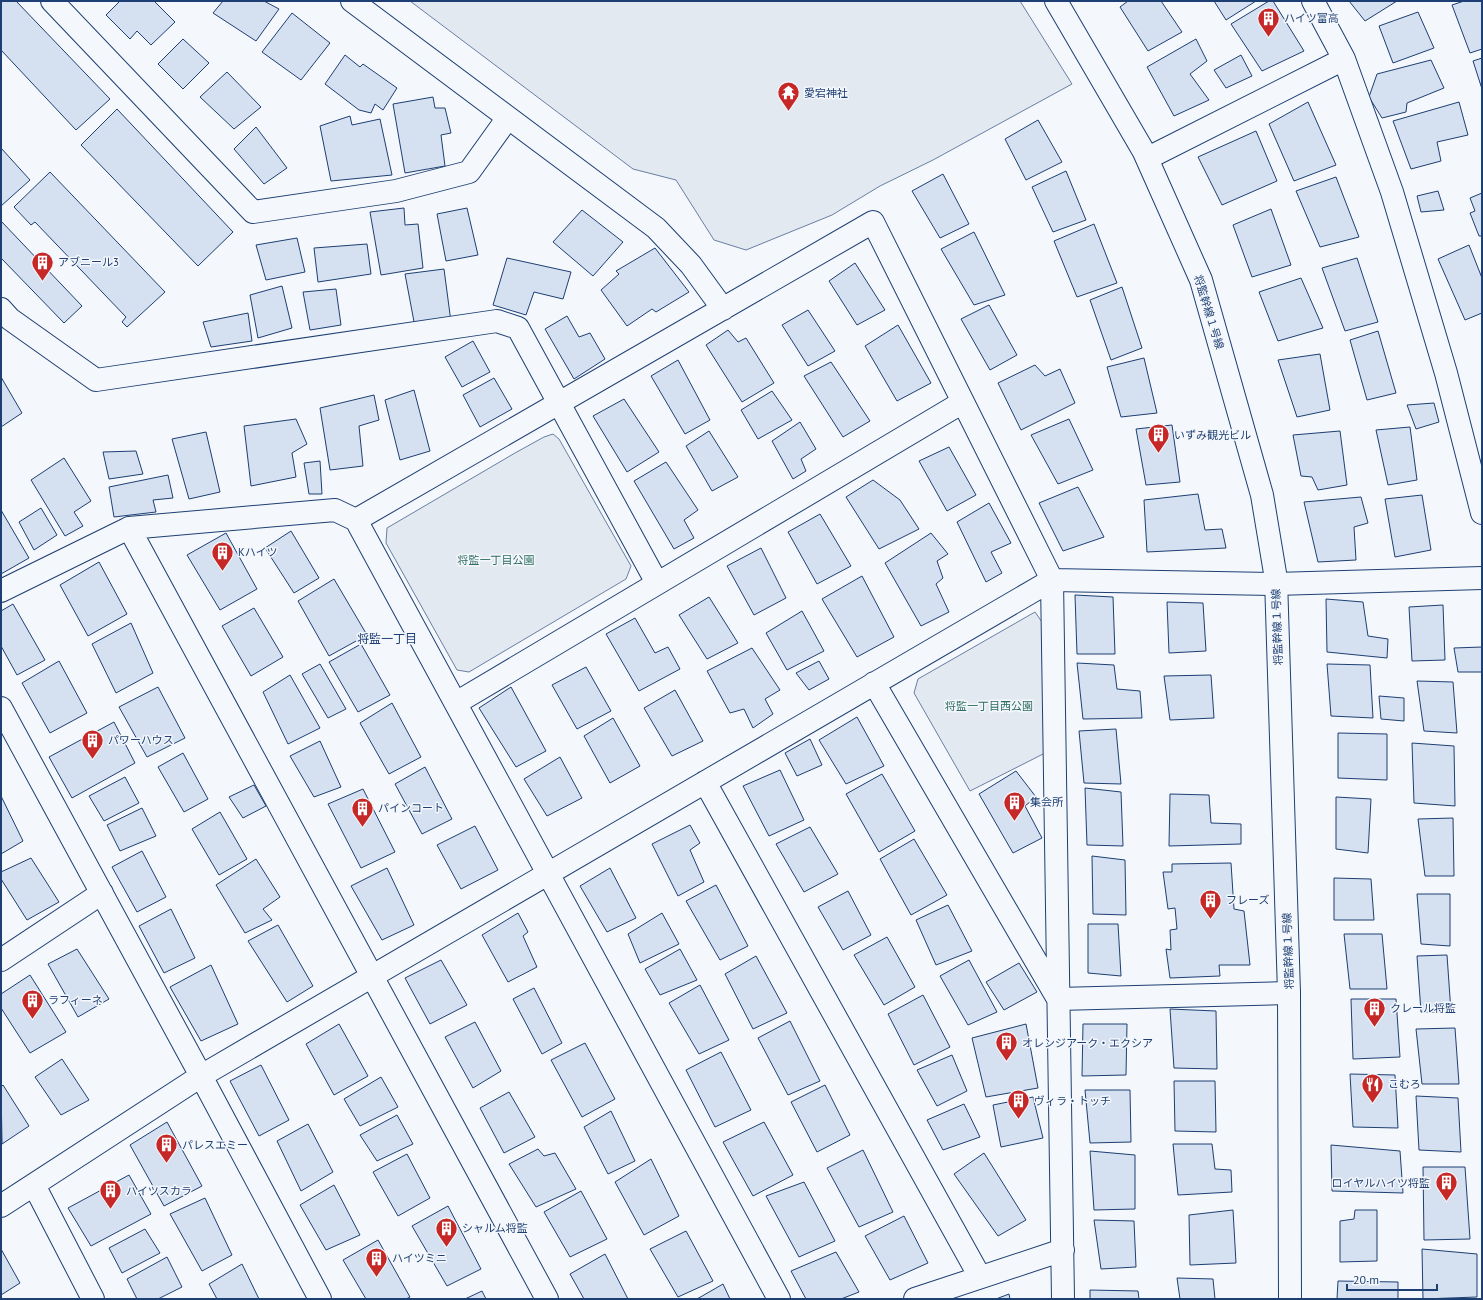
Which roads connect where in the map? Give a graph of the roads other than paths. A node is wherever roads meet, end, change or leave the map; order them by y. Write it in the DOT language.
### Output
graph roads {
  1 [pos="52,1"];
  2 [pos="352,1"];
  3 [pos="1056,1"];
  4 [pos="1313,1"];
  5 [pos="1344,59"];
  6 [pos="507,119"];
  7 [pos="1148,158"];
  8 [pos="723,309"];
  9 [pos="4,318"];
  10 [pos="963,402"];
  11 [pos="559,403"];
  12 [pos="1482,513"];
  13 [pos="356,520"];
  14 [pos="129,528"];
  15 [pos="1482,578"];
  16 [pos="1052,580"];
  17 [pos="657,583"];
  18 [pos="1276,584"];
  19 [pos="1,591"];
  20 [pos="874,683"];
  21 [pos="456,703"];
  22 [pos="1,708"];
  23 [pos="705,782"];
  24 [pos="548,873"];
  25 [pos="102,893"];
  26 [pos="1,960"];
  27 [pos="372,976"];
  28 [pos="1289,993"];
  29 [pos="1058,999"];
  30 [pos="201,1076"];
  31 [pos="34,1184"];
  32 [pos="1,1206"];
  33 [pos="1063,1250"];
  34 [pos="980,1277"];
  35 [pos="93,1299"];
  36 [pos="320,1299"];
  37 [pos="547,1299"];
  38 [pos="779,1299"];
  39 [pos="916,1299"];
  40 [pos="1063,1299"];
  41 [pos="1290,1299"];
  1 -- 6 [label="street"];
  2 -- 6 [label="street"];
  3 -- 7 [label="street, 将監幹線１号線"];
  4 -- 5 [label="street"];
  5 -- 7 [label="street"];
  5 -- 12 [label="street"];
  6 -- 8 [label="street"];
  7 -- 18 [label="street, 将監幹線１号線"];
  8 -- 10 [label="street"];
  8 -- 11 [label="street"];
  9 -- 11 [label="street"];
  10 -- 16 [label="street"];
  10 -- 17 [label="street"];
  11 -- 13 [label="street"];
  11 -- 17 [label="street"];
  13 -- 14 [label="street"];
  13 -- 21 [label="street"];
  14 -- 19 [label="street"];
  14 -- 27 [label="street"];
  15 -- 18 [label="street"];
  16 -- 18 [label="street"];
  16 -- 20 [label="street"];
  16 -- 29 [label="street"];
  17 -- 21 [label="street"];
  18 -- 28 [label="street, 将監幹線１号線"];
  20 -- 23 [label="street"];
  20 -- 29 [label="street"];
  21 -- 24 [label="street"];
  22 -- 25 [label="street"];
  23 -- 24 [label="street"];
  23 -- 34 [label="street"];
  24 -- 27 [label="street"];
  24 -- 38 [label="street"];
  25 -- 26 [label="street"];
  25 -- 30 [label="street"];
  27 -- 30 [label="street"];
  27 -- 37 [label="street"];
  28 -- 29 [label="street"];
  28 -- 41 [label="street, 将監幹線１号線"];
  29 -- 33 [label="street"];
  30 -- 31 [label="street"];
  30 -- 36 [label="street"];
  31 -- 32 [label="street"];
  31 -- 35 [label="street"];
  33 -- 34 [label="street"];
  33 -- 40 [label="street"];
  34 -- 39 [label="street"];
}
